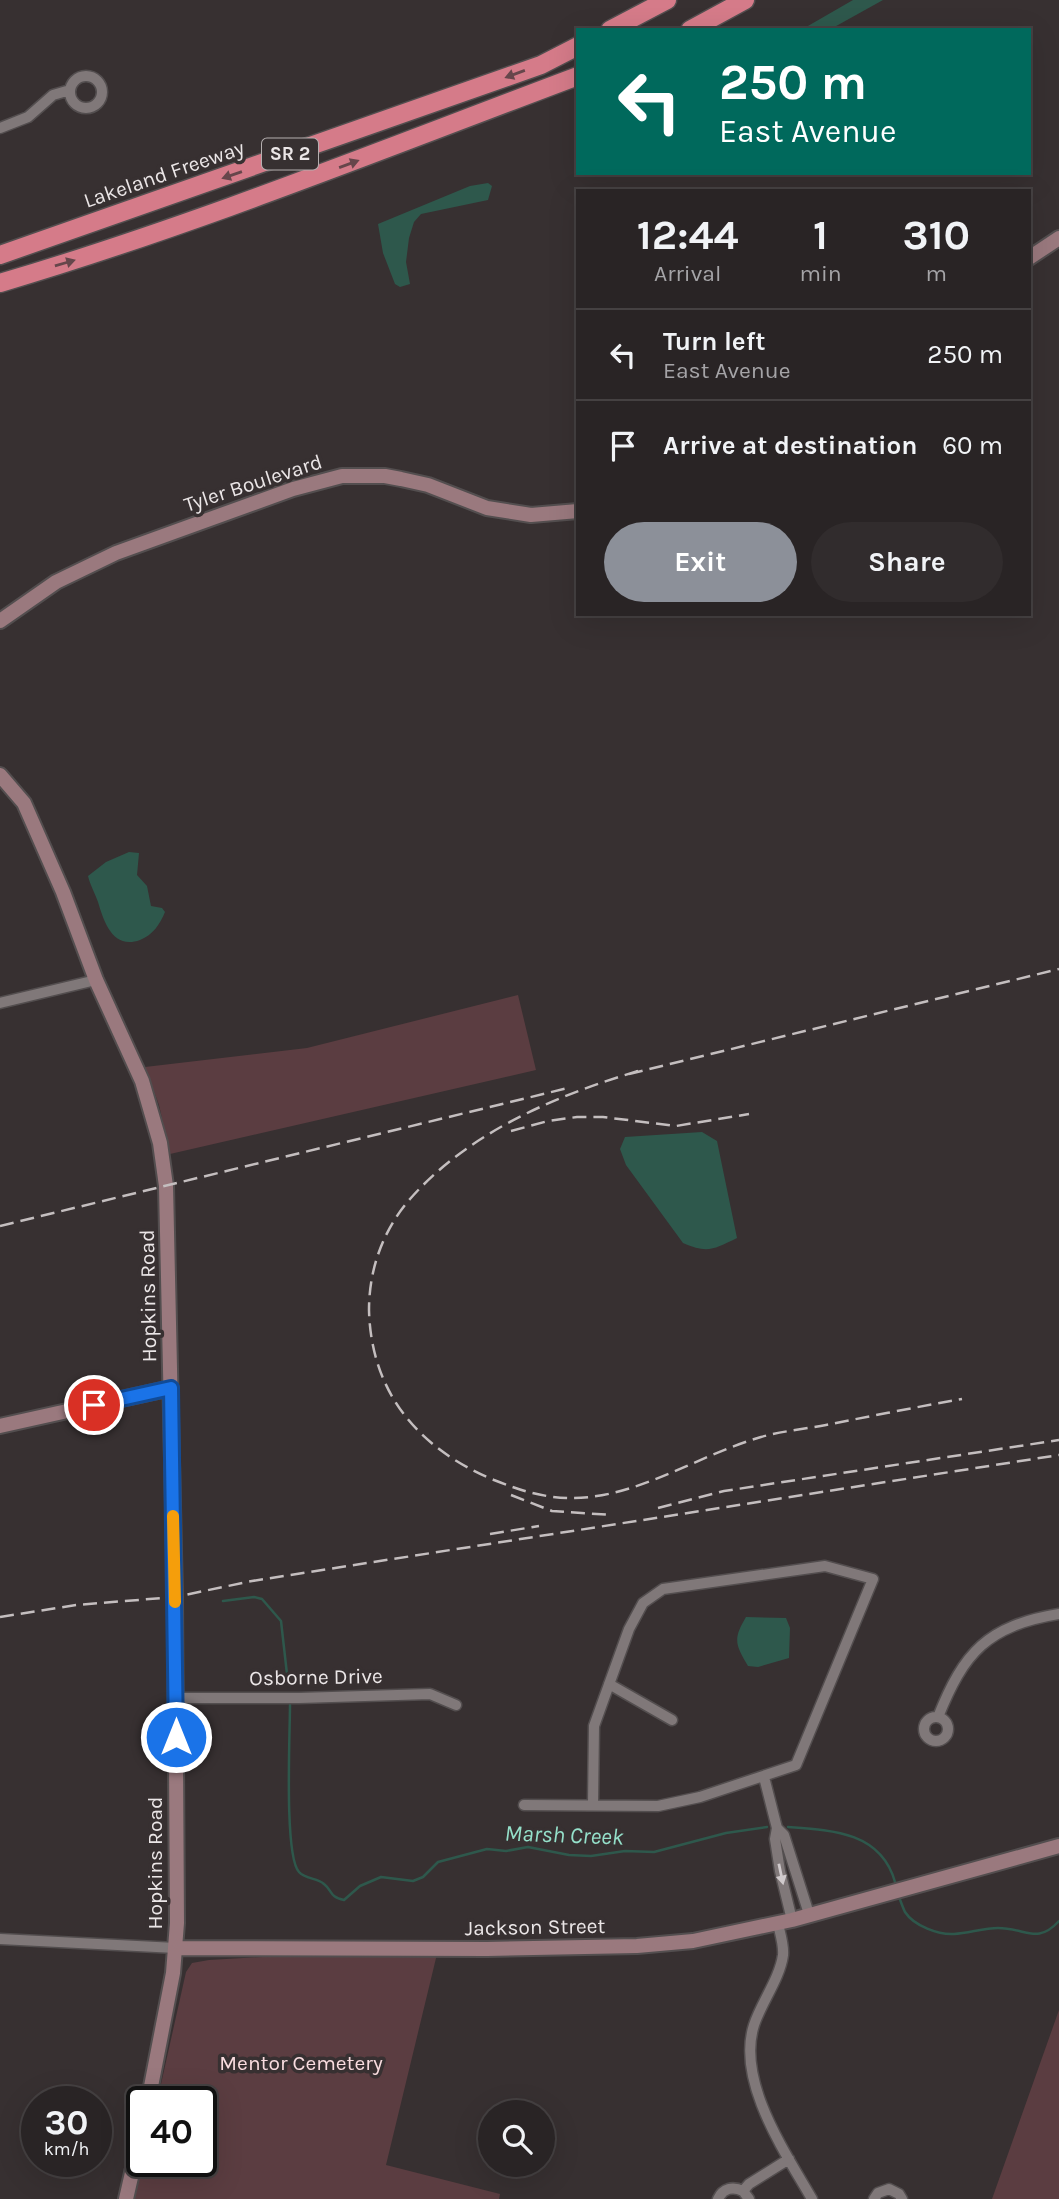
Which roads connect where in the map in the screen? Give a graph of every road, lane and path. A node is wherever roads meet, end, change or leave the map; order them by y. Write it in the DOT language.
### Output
graph roads {
  1 [pos="667,0"];
  2 [pos="745,0"];
  3 [pos="614,28"];
  4 [pos="694,28"];
  5 [pos="576,47"];
  6 [pos="576,77"];
  7 [pos="70,90"];
  8 [pos="0,128"];
  9 [pos="1059,238"];
  10 [pos="0,255"];
  11 [pos="1031,257"];
  12 [pos="0,283"];
  13 [pos="576,511"];
  14 [pos="0,621"];
  15 [pos="0,775"];
  16 [pos="96,980"];
  17 [pos="0,1003"];
  18 [pos="171,1388"];
  19 [pos="0,1426"];
  20 [pos="1059,1614"];
  21 [pos="609,1684"];
  22 [pos="175,1698"];
  23 [pos="456,1705"];
  24 [pos="938,1717"];
  25 [pos="673,1720"];
  26 [pos="764,1777"];
  27 [pos="593,1804"];
  28 [pos="524,1805"];
  29 [pos="777,1828"];
  30 [pos="1059,1846"];
  31 [pos="809,1914"];
  32 [pos="785,1922"];
  33 [pos="0,1939"];
  34 [pos="176,1948"];
  35 [pos="152,2086"];
  36 [pos="789,2158"];
  37 [pos="131,2177"];
  38 [pos="746,2195"];
  39 [pos="126,2199"];
  40 [pos="718,2199"];
  41 [pos="812,2199"];
  42 [pos="874,2199"];
  43 [pos="902,2199"];
  1 -- 3 [label="highway"];
  2 -- 4 [label="highway"];
  5 -- 10 [label="highway, Lakeland Freeway / SR 2, one-way"];
  12 -- 6 [label="highway, SR 2, one-way"];
  7 -- 8 [label="street"];
  9 -- 11 [label="street"];
  13 -- 14 [label="street, Tyler Boulevard"];
  15 -- 16 [label="street, Hopkins Road"];
  16 -- 17 [label="street"];
  16 -- 18 [label="street, Hopkins Road"];
  18 -- 19 [label="street"];
  18 -- 22 [label="street, Hopkins Road"];
  20 -- 24 [label="street"];
  21 -- 25 [label="street"];
  21 -- 26 [label="street"];
  21 -- 27 [label="street"];
  22 -- 23 [label="street, Osborne Drive"];
  22 -- 34 [label="street, Hopkins Road"];
  26 -- 27 [label="street"];
  26 -- 29 [label="street"];
  27 -- 28 [label="street"];
  29 -- 31 [label="street"];
  29 -- 32 [label="street, one-way"];
  30 -- 31 [label="street, Jackson Street"];
  31 -- 32 [label="street, Jackson Street"];
  32 -- 34 [label="street, Jackson Street"];
  32 -- 36 [label="street"];
  33 -- 34 [label="street, Jackson Street"];
  34 -- 35 [label="street, Hopkins Road"];
  36 -- 38 [label="street"];
  36 -- 41 [label="street"];
  37 -- 39 [label="street"];
  38 -- 40 [label="street"];
  42 -- 43 [label="street"];
}
